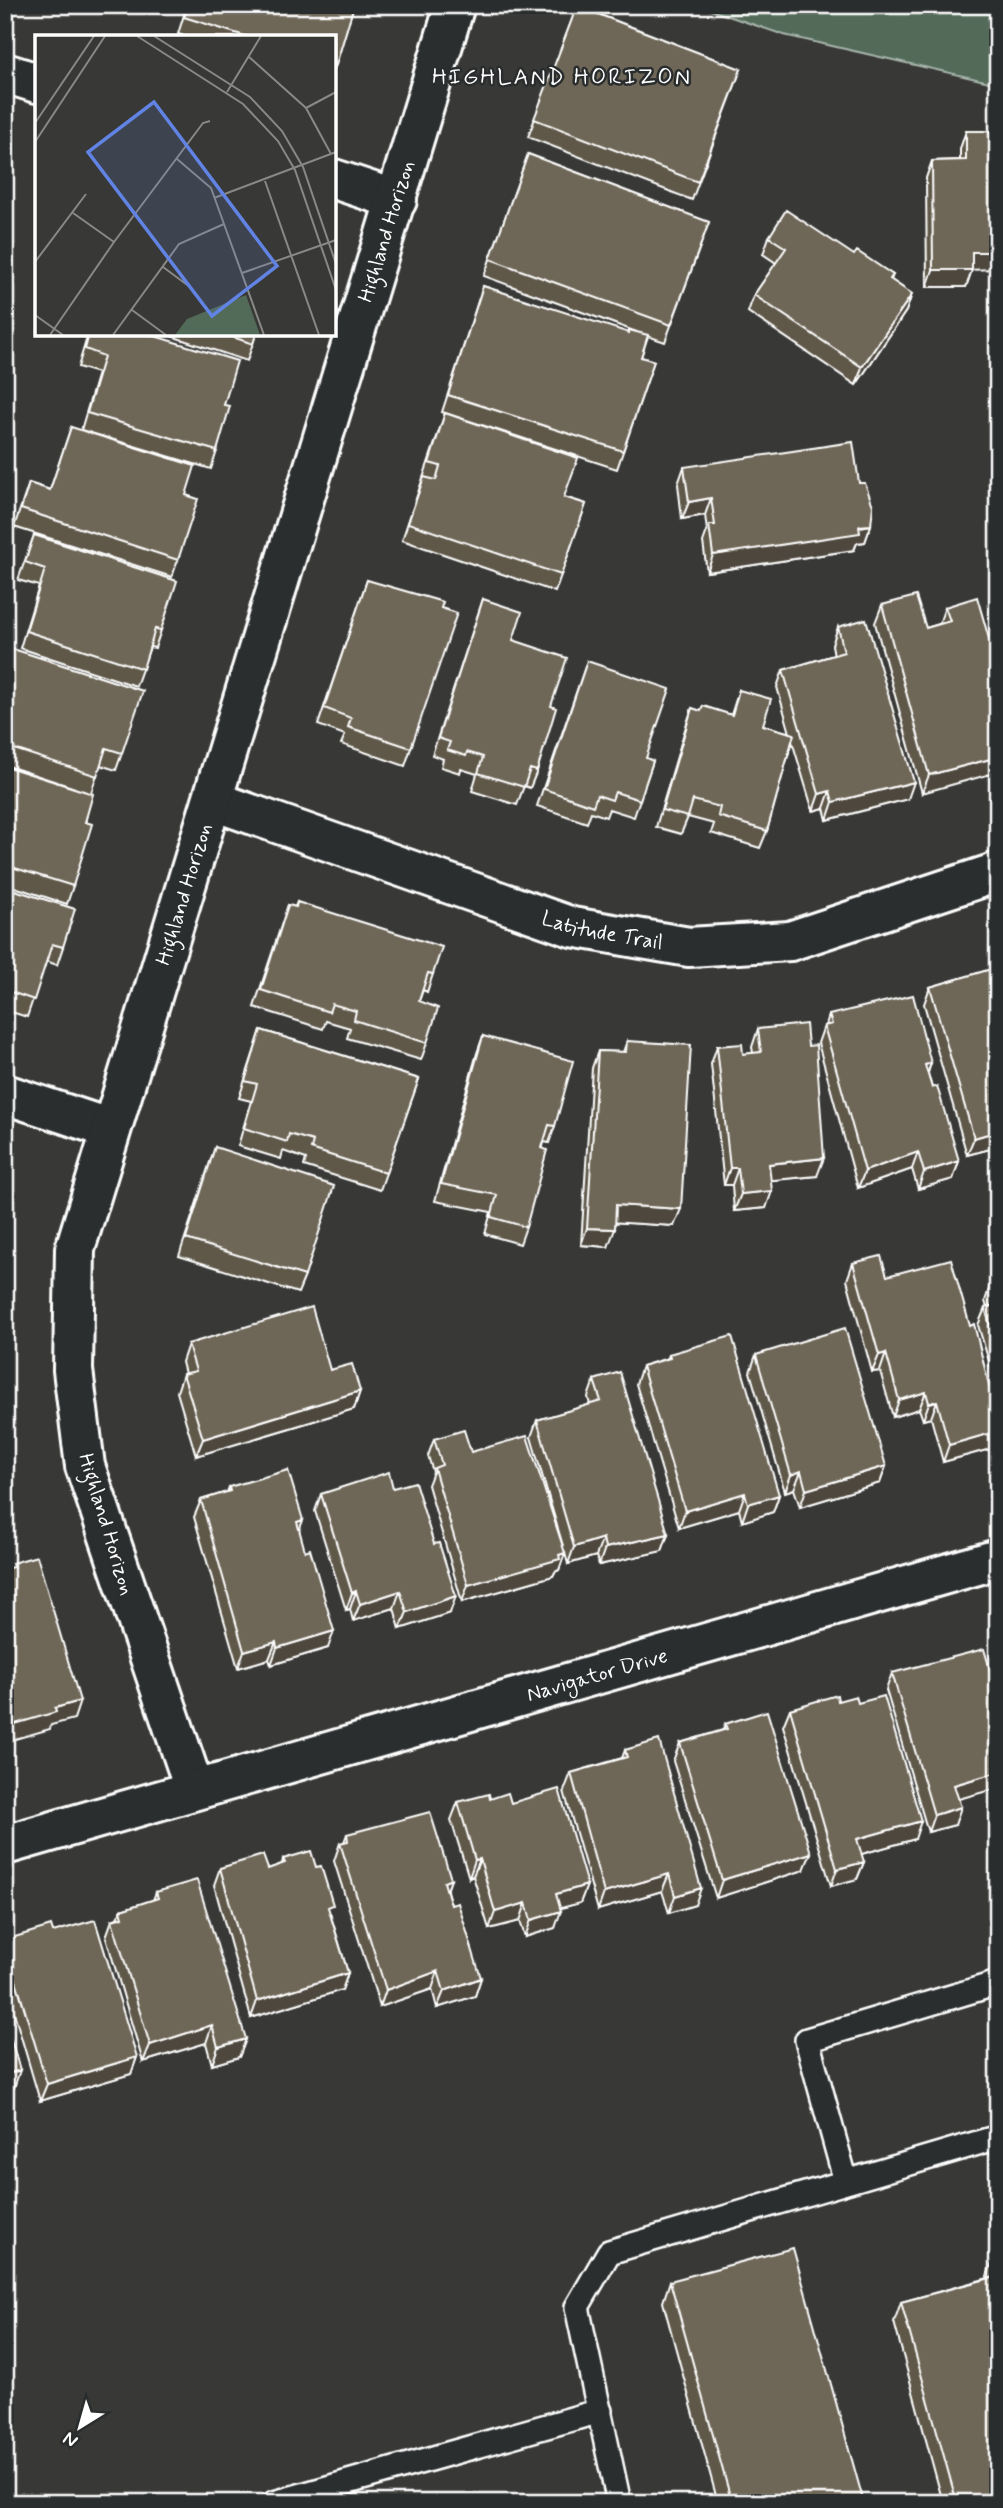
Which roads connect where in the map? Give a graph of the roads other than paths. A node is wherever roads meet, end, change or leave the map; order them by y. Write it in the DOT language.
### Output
graph roads {
  1 [pos="455,5"];
  2 [pos="5,72"];
  3 [pos="35,82"];
  4 [pos="336,180"];
  5 [pos="397,200"];
  6 [pos="214,800"];
  7 [pos="998,872"];
  8 [pos="5,1094"];
  9 [pos="111,1129"];
  10 [pos="998,1559"];
  11 [pos="194,1788"];
  12 [pos="5,1845"];
  13 [pos="998,1983"];
  14 [pos="998,2137"];
  15 [pos="846,2182"];
  16 [pos="600,2411"];
  17 [pos="274,2503"];
  18 [pos="619,2503"];
  1 -- 5 [label="street, Highland Horizon"];
  2 -- 3 [label="street"];
  4 -- 5 [label="street"];
  5 -- 6 [label="street, Highland Horizon"];
  6 -- 7 [label="street, Latitude Trail"];
  6 -- 9 [label="street, Highland Horizon"];
  8 -- 9 [label="street"];
  9 -- 11 [label="street, Highland Horizon"];
  10 -- 11 [label="street, Navigator Drive"];
  11 -- 12 [label="street, Navigator Drive"];
  13 -- 15 [label="lane"];
  14 -- 15 [label="lane"];
  15 -- 16 [label="lane"];
  16 -- 17 [label="lane"];
  16 -- 18 [label="lane"];
}
